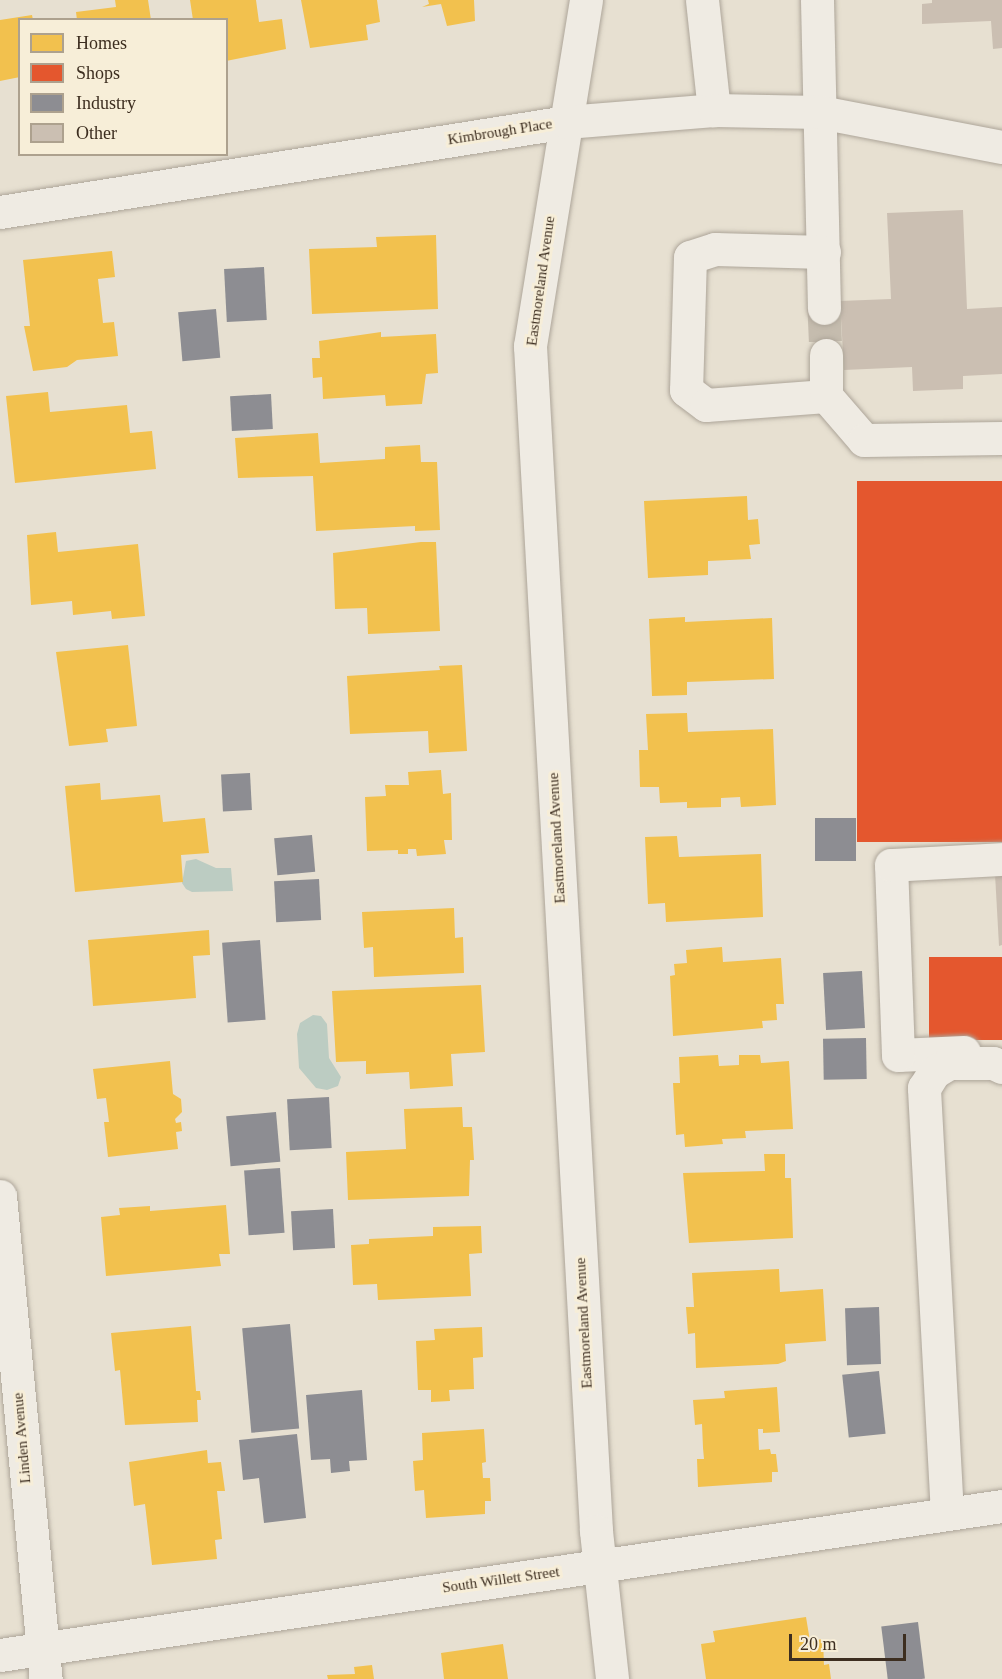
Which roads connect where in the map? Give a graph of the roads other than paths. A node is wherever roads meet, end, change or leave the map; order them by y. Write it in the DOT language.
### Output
graph roads {
  1 [pos="586,0"];
  2 [pos="702,0"];
  3 [pos="817,0"];
  4 [pos="714,110"];
  5 [pos="820,112"];
  6 [pos="566,122"];
  7 [pos="1002,147"];
  8 [pos="0,212"];
  9 [pos="824,252"];
  10 [pos="824,308"];
  11 [pos="826,355"];
  12 [pos="826,396"];
  13 [pos="1002,438"];
  14 [pos="1002,859"];
  15 [pos="1002,1050"];
  16 [pos="1002,1067"];
  17 [pos="0,1196"];
  18 [pos="1002,1506"];
  19 [pos="947,1514"];
  20 [pos="598,1566"];
  21 [pos="0,1655"];
  22 [pos="44,1664"];
  23 [pos="612,1679"];
  1 -- 6 [label="street, Eastmoreland Avenue"];
  2 -- 4 [label="street"];
  3 -- 5 [label="street"];
  4 -- 5 [label="street, Kimbrough Place"];
  4 -- 6 [label="street, Kimbrough Place"];
  5 -- 7 [label="street, Kimbrough Place"];
  5 -- 9 [label="street"];
  6 -- 8 [label="street, Kimbrough Place"];
  6 -- 20 [label="street, Eastmoreland Avenue"];
  9 -- 10 [label="street"];
  9 -- 12 [label="street"];
  11 -- 12 [label="street"];
  12 -- 13 [label="street"];
  14 -- 15 [label="street"];
  16 -- 19 [label="street"];
  17 -- 22 [label="street, Linden Avenue"];
  18 -- 19 [label="street, South Willett Street"];
  19 -- 20 [label="street, South Willett Street"];
  20 -- 22 [label="street, South Willett Street"];
  20 -- 23 [label="street, Eastmoreland Avenue"];
  21 -- 22 [label="street, South Willett Street"];
}
